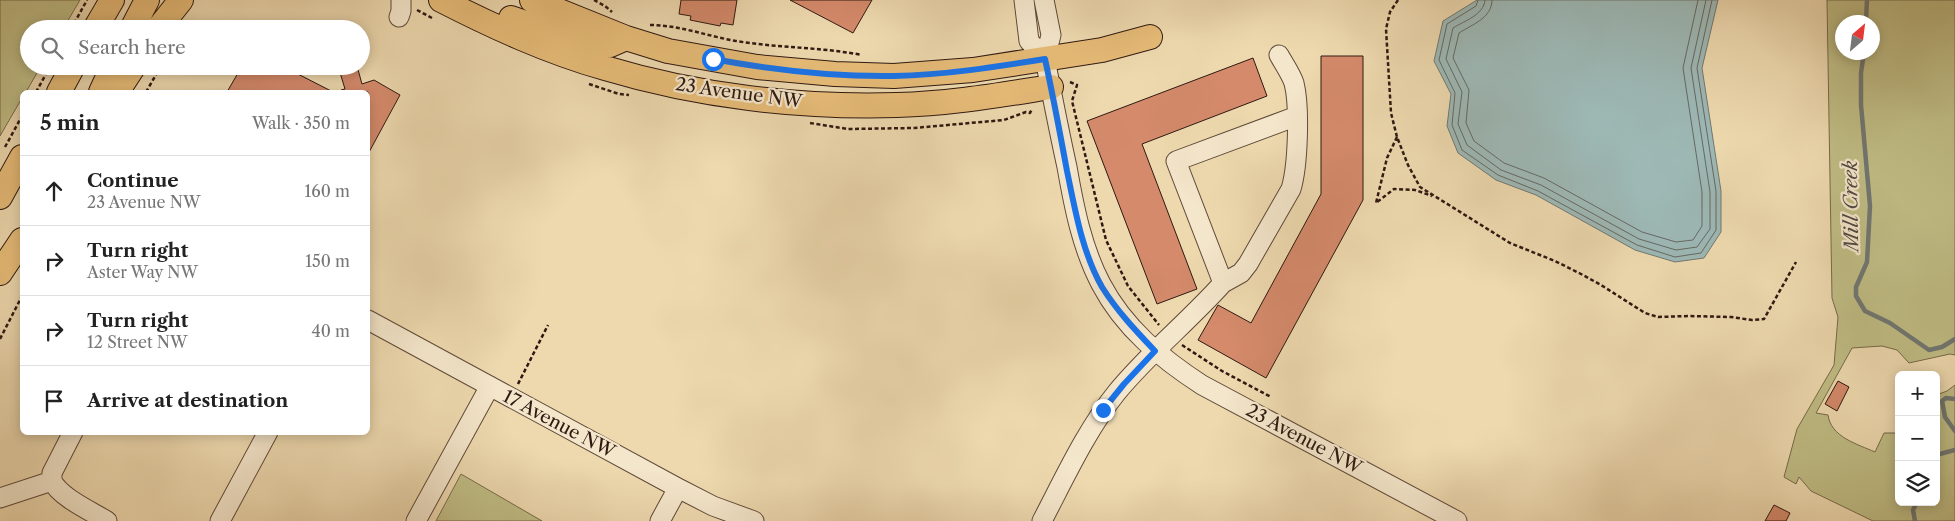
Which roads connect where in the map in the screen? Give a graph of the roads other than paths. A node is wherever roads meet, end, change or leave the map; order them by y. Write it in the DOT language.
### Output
graph roads {
  1 [pos="112,0"];
  2 [pos="147,0"];
  3 [pos="172,0"];
  4 [pos="181,0"];
  5 [pos="441,0"];
  6 [pos="450,0"];
  7 [pos="532,0"];
  8 [pos="1024,0"];
  9 [pos="1044,0"];
  10 [pos="100,20"];
  11 [pos="137,20"];
  12 [pos="162,20"];
  13 [pos="164,20"];
  14 [pos="1150,37"];
  15 [pos="626,38"];
  16 [pos="1279,55"];
  17 [pos="1045,59"];
  18 [pos="109,75"];
  19 [pos="128,75"];
  20 [pos="1060,85"];
  21 [pos="102,90"];
  22 [pos="118,90"];
  23 [pos="734,95"];
  24 [pos="1297,116"];
  25 [pos="14,152"];
  26 [pos="0,197"];
  27 [pos="20,243"];
  28 [pos="0,273"];
  29 [pos="1223,283"];
  30 [pos="370,321"];
  31 [pos="1155,351"];
  32 [pos="490,386"];
  33 [pos="72,435"];
  34 [pos="266,435"];
  35 [pos="52,481"];
  36 [pos="678,488"];
  37 [pos="0,498"];
  38 [pos="107,521"];
  39 [pos="220,521"];
  40 [pos="416,521"];
  41 [pos="660,521"];
  42 [pos="754,521"];
  43 [pos="1042,521"];
  44 [pos="1457,521"];
  1 -- 10 [label="main road"];
  2 -- 11 [label="main road"];
  3 -- 12 [label="main road"];
  4 -- 13 [label="main road"];
  5 -- 23 [label="main road, 23 Avenue NW"];
  6 -- 15 [label="main road"];
  7 -- 15 [label="main road, 23 Avenue NW"];
  8 -- 17 [label="street"];
  9 -- 17 [label="street"];
  14 -- 17 [label="main road, 23 Avenue NW"];
  15 -- 17 [label="main road, 23 Avenue NW"];
  16 -- 24 [label="street"];
  17 -- 20 [label="street, 23 Avenue NW"];
  17 -- 23 [label="main road"];
  18 -- 21 [label="main road"];
  19 -- 22 [label="main road"];
  20 -- 23 [label="main road, 23 Avenue NW"];
  20 -- 31 [label="street, 23 Avenue NW"];
  24 -- 29 [label="street"];
  24 -- 29 [label="street"];
  25 -- 26 [label="main road"];
  27 -- 28 [label="main road"];
  29 -- 31 [label="street"];
  30 -- 32 [label="street, 17 Avenue NW"];
  31 -- 43 [label="street"];
  31 -- 44 [label="street, 23 Avenue NW"];
  32 -- 36 [label="street, 17 Avenue NW"];
  32 -- 40 [label="street"];
  33 -- 35 [label="street"];
  34 -- 39 [label="street"];
  35 -- 37 [label="street"];
  35 -- 38 [label="street"];
  36 -- 41 [label="street"];
  36 -- 42 [label="street, 17 Avenue NW"];
}
